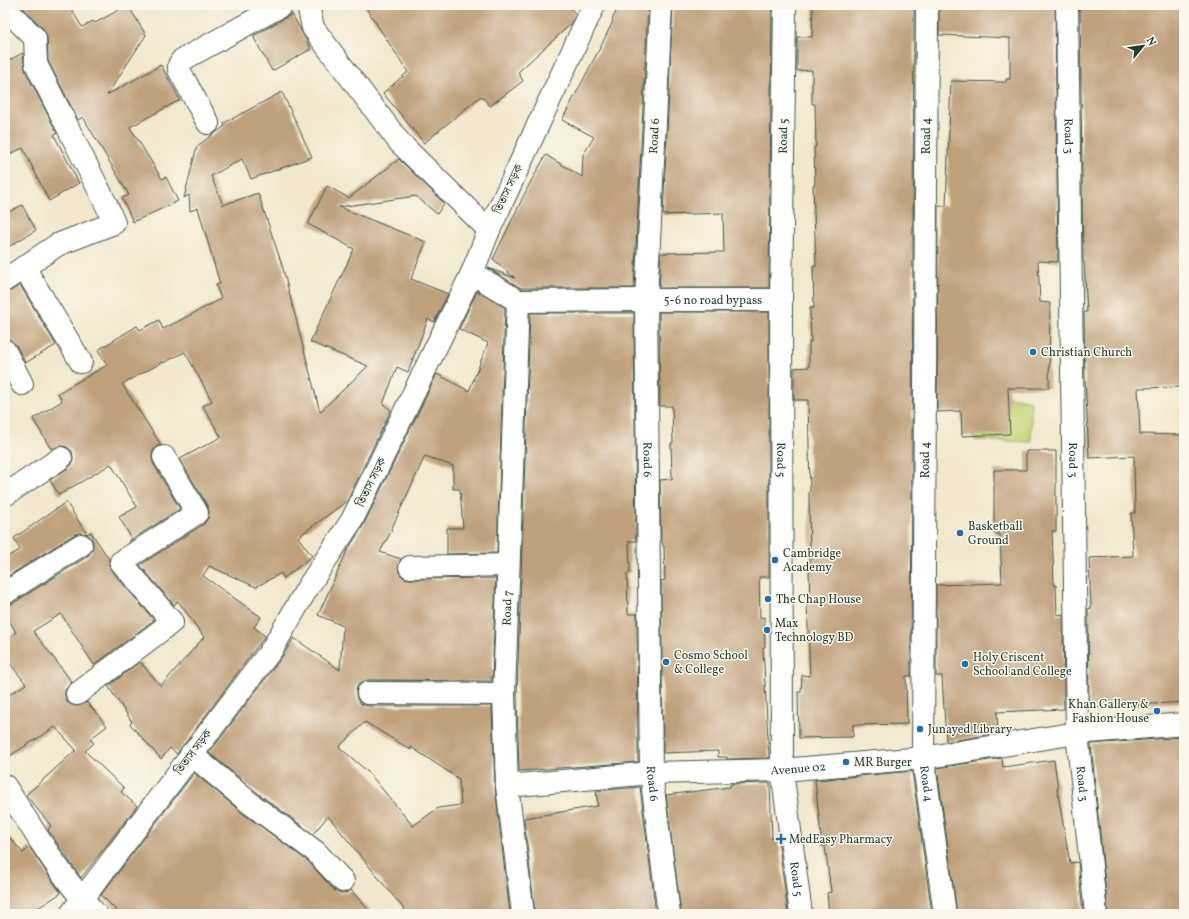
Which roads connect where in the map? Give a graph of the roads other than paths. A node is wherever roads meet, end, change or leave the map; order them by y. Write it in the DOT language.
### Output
graph roads {
  1 [pos="282,5"];
  2 [pos="308,5"];
  3 [pos="594,5"];
  4 [pos="662,5"];
  5 [pos="785,5"];
  6 [pos="927,5"];
  7 [pos="1067,5"];
  8 [pos="5,8"];
  9 [pos="208,123"];
  10 [pos="489,230"];
  11 [pos="24,268"];
  12 [pos="472,273"];
  13 [pos="5,280"];
  14 [pos="646,300"];
  15 [pos="781,300"];
  16 [pos="518,302"];
  17 [pos="5,351"];
  18 [pos="81,362"];
  19 [pos="22,384"];
  20 [pos="164,457"];
  21 [pos="61,458"];
  22 [pos="5,494"];
  23 [pos="81,545"];
  24 [pos="508,566"];
  25 [pos="410,567"];
  26 [pos="5,593"];
  27 [pos="368,693"];
  28 [pos="77,694"];
  29 [pos="504,694"];
  30 [pos="1184,724"];
  31 [pos="1077,733"];
  32 [pos="191,754"];
  33 [pos="923,758"];
  34 [pos="782,770"];
  35 [pos="651,773"];
  36 [pos="5,786"];
  37 [pos="507,786"];
  38 [pos="342,881"];
  39 [pos="83,909"];
  40 [pos="523,914"];
  41 [pos="669,914"];
  42 [pos="801,914"];
  43 [pos="945,914"];
  44 [pos="1096,914"];
  1 -- 9 [label="street"];
  2 -- 10 [label="street"];
  3 -- 10 [label="street, তিতাস সড়ক"];
  4 -- 14 [label="street, Road 6"];
  5 -- 15 [label="street, Road 5"];
  6 -- 33 [label="street, Road 4"];
  7 -- 31 [label="street, Road 3"];
  8 -- 11 [label="street"];
  10 -- 12 [label="street, তিতাস সড়ক"];
  11 -- 13 [label="street"];
  11 -- 18 [label="street"];
  12 -- 16 [label="street"];
  12 -- 32 [label="street, তিতাস সড়ক"];
  14 -- 15 [label="street, 5-6 no road bypass"];
  14 -- 16 [label="street, 5-6 no road bypass"];
  14 -- 35 [label="street, Road 6"];
  15 -- 34 [label="street, Road 5"];
  16 -- 24 [label="street, Road 7"];
  17 -- 19 [label="street"];
  20 -- 28 [label="street"];
  21 -- 22 [label="street"];
  23 -- 26 [label="street"];
  24 -- 25 [label="street"];
  24 -- 29 [label="street, Road 7"];
  27 -- 29 [label="street"];
  29 -- 37 [label="street, Road 7"];
  30 -- 31 [label="street, Avenue 02"];
  31 -- 33 [label="street, Avenue 02"];
  31 -- 44 [label="street, Road 3"];
  32 -- 38 [label="street"];
  32 -- 39 [label="street, তিতাস সড়ক"];
  33 -- 34 [label="street, Avenue 02"];
  33 -- 43 [label="street, Road 4"];
  34 -- 35 [label="street, Avenue 02"];
  34 -- 42 [label="street, Road 5"];
  35 -- 37 [label="street, Avenue 02"];
  35 -- 41 [label="street, Road 6"];
  36 -- 39 [label="street"];
  37 -- 40 [label="street, Road 7"];
}
